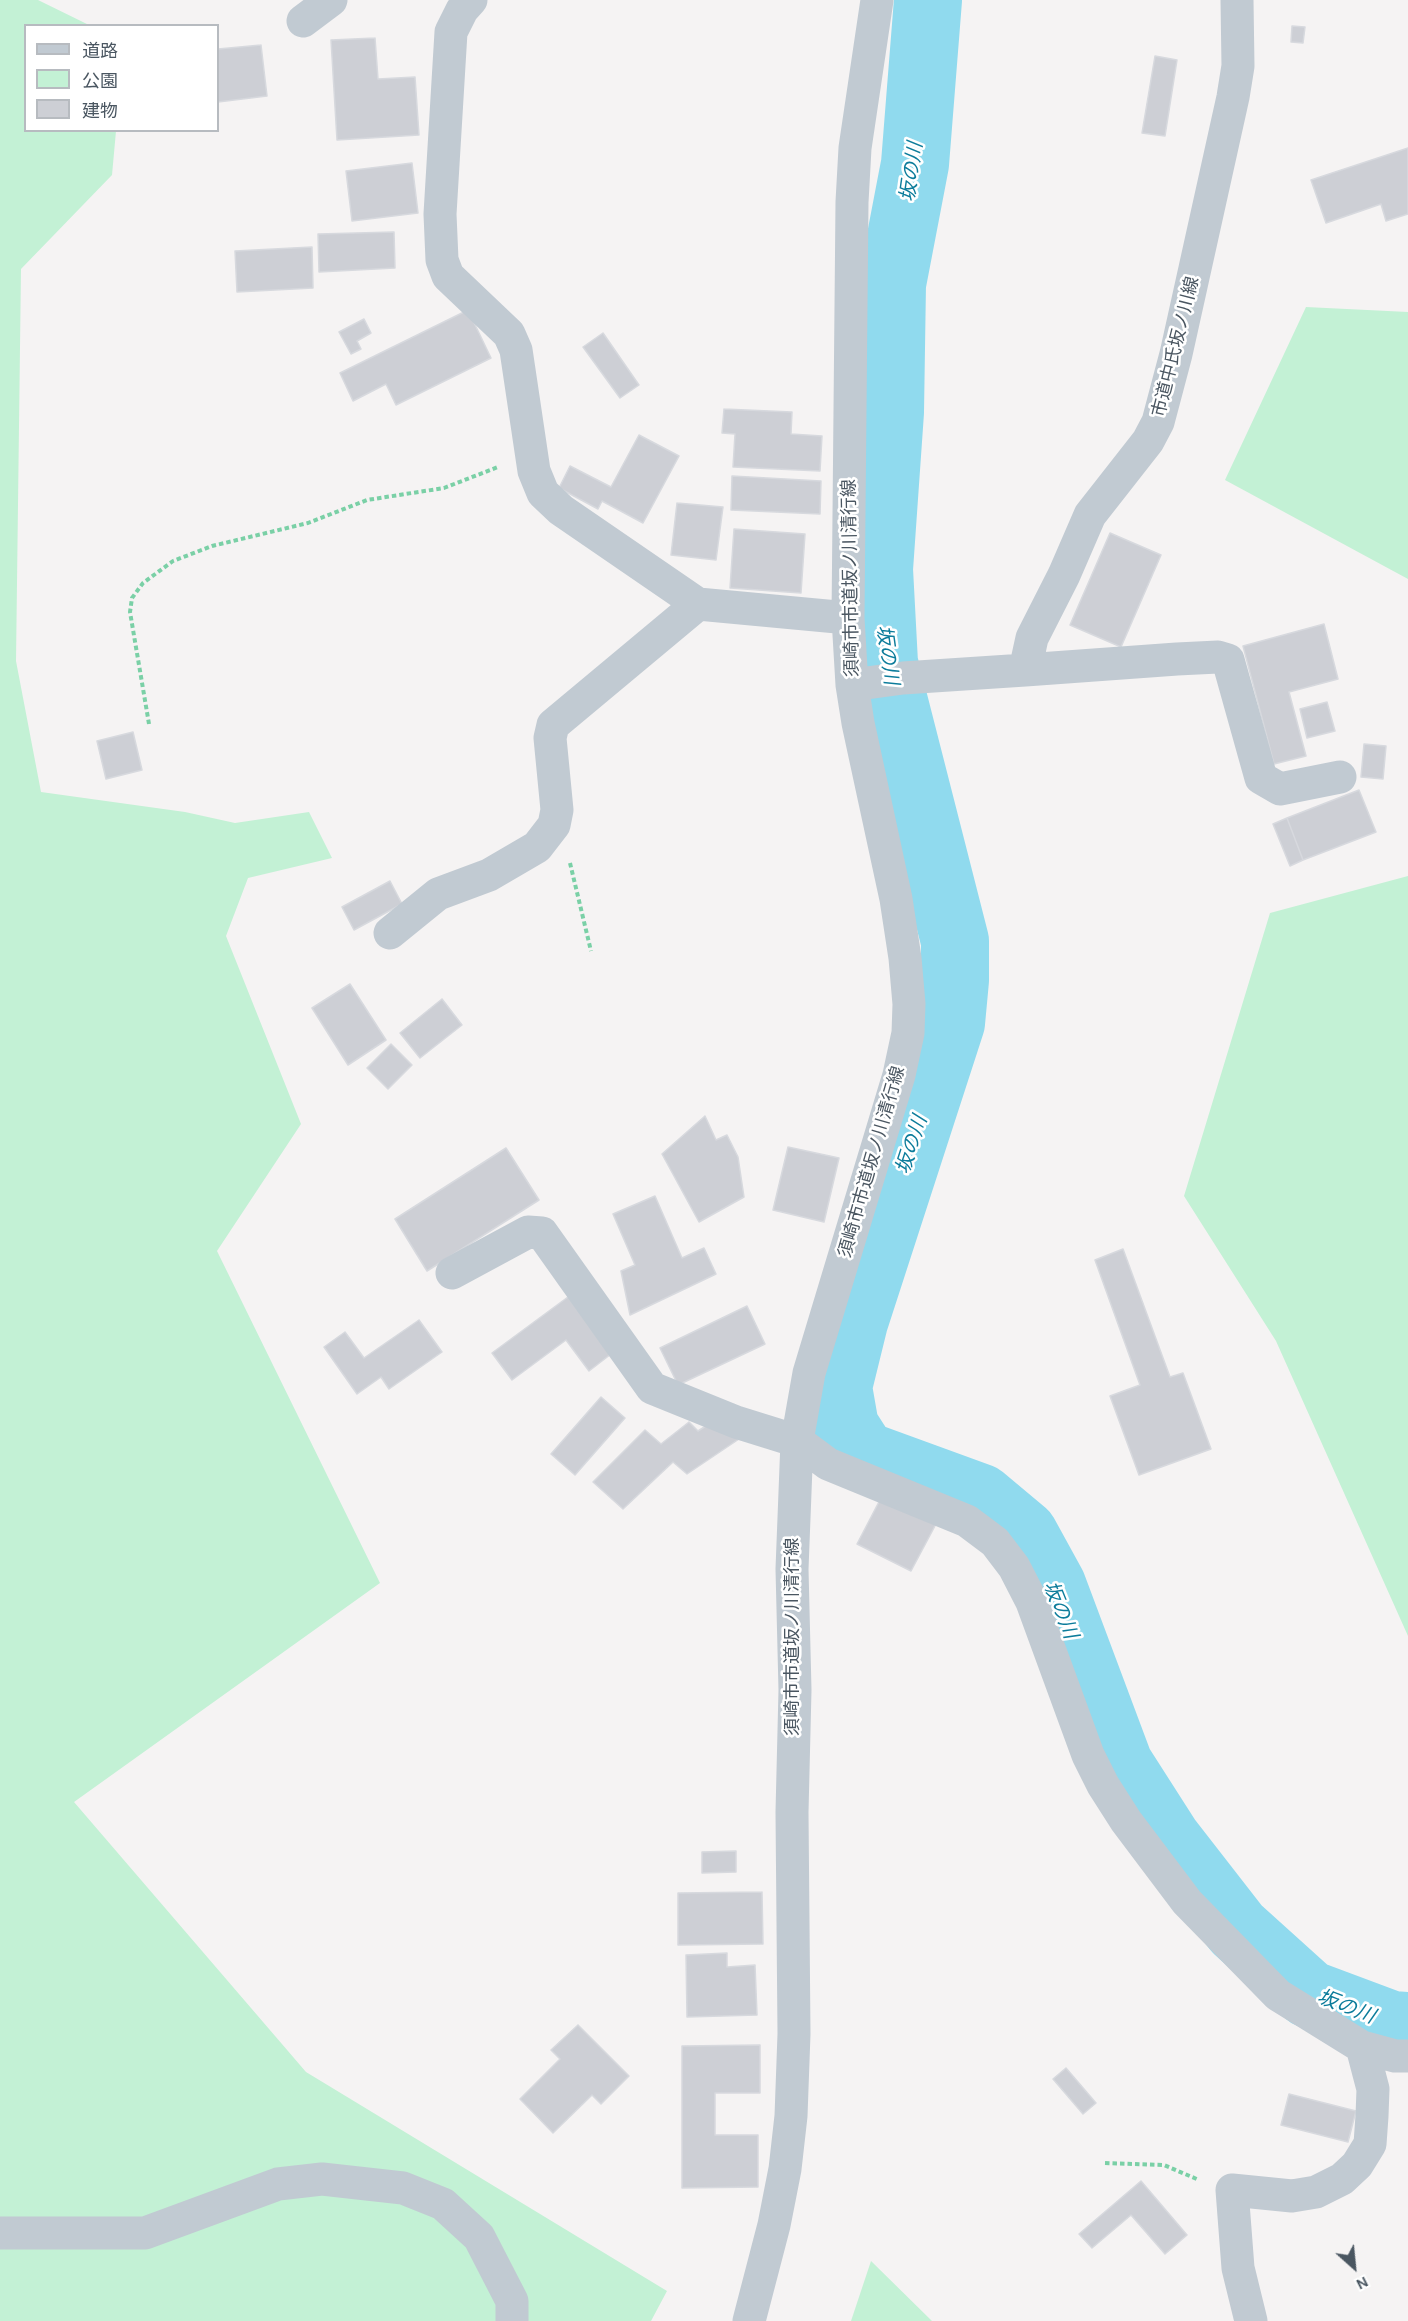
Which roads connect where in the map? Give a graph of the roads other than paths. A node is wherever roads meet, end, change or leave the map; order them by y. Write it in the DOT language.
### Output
graph roads {
  1 [pos="331,0"];
  2 [pos="471,0"];
  3 [pos="877,0"];
  4 [pos="1237,0"];
  5 [pos="303,21"];
  6 [pos="698,604"];
  7 [pos="848,618"];
  8 [pos="1025,670"];
  9 [pos="860,683"];
  10 [pos="1340,777"];
  11 [pos="390,933"];
  12 [pos="452,1273"];
  13 [pos="797,1441"];
  14 [pos="1362,2047"];
  15 [pos="1408,2056"];
  16 [pos="0,2233"];
  17 [pos="512,2321"];
  18 [pos="749,2321"];
  19 [pos="1251,2321"];
  1 -- 5 [label="street"];
  2 -- 6 [label="street"];
  3 -- 7 [label="street, 須崎市市道坂ノ川清行線"];
  4 -- 8 [label="street, 市道中氏坂ノ川線"];
  6 -- 7 [label="street"];
  6 -- 11 [label="street"];
  7 -- 9 [label="street, 須崎市市道坂ノ川清行線"];
  8 -- 9 [label="street"];
  8 -- 10 [label="street"];
  9 -- 13 [label="street, 須崎市市道坂ノ川清行線"];
  12 -- 13 [label="street"];
  13 -- 14 [label="street"];
  13 -- 18 [label="street, 須崎市市道坂ノ川清行線"];
  14 -- 15 [label="street"];
  14 -- 19 [label="street"];
  16 -- 17 [label="street"];
}
